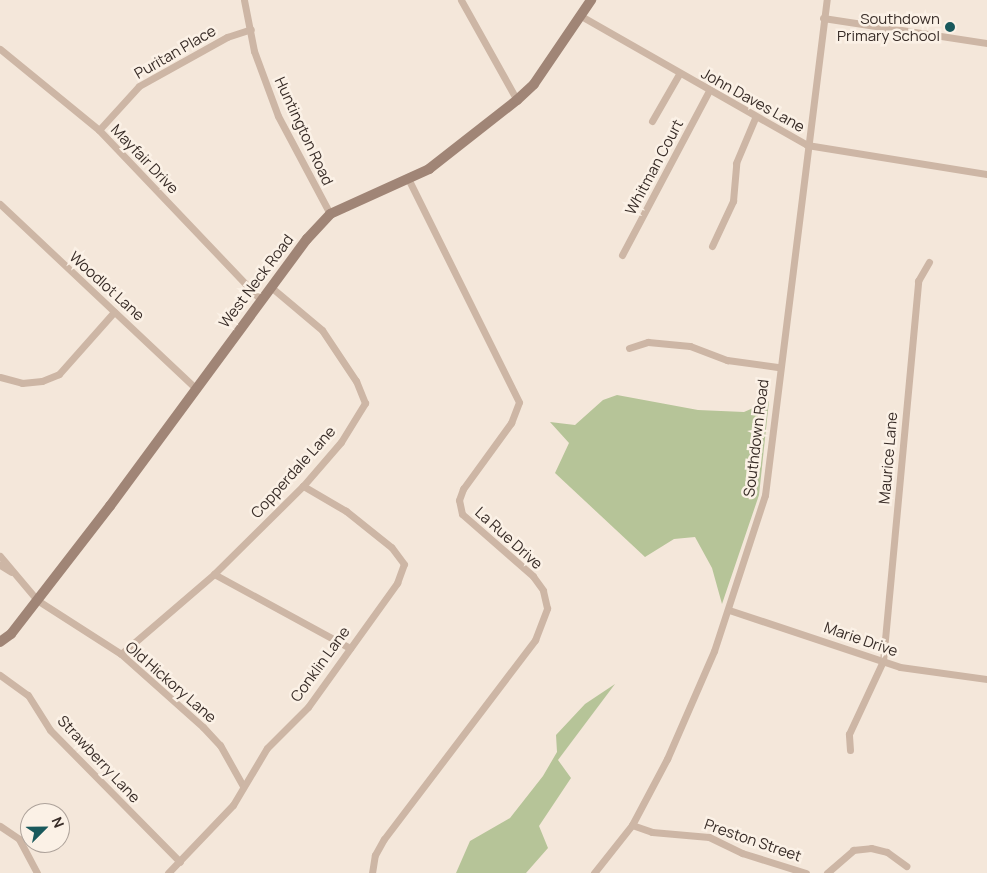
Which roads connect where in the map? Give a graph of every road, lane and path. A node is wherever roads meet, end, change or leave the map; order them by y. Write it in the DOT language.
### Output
graph roads {
  1 [pos="244,0"];
  2 [pos="461,0"];
  3 [pos="591,0"];
  4 [pos="827,0"];
  5 [pos="581,16"];
  6 [pos="823,18"];
  7 [pos="251,29"];
  8 [pos="987,43"];
  9 [pos="0,49"];
  10 [pos="679,74"];
  11 [pos="709,91"];
  12 [pos="517,100"];
  13 [pos="755,118"];
  14 [pos="652,121"];
  15 [pos="99,130"];
  16 [pos="807,145"];
  17 [pos="987,174"];
  18 [pos="409,180"];
  19 [pos="0,204"];
  20 [pos="330,214"];
  21 [pos="712,246"];
  22 [pos="622,255"];
  23 [pos="929,262"];
  24 [pos="271,287"];
  25 [pos="261,300"];
  26 [pos="114,312"];
  27 [pos="629,348"];
  28 [pos="778,367"];
  29 [pos="0,376"];
  30 [pos="195,388"];
  31 [pos="302,486"];
  32 [pos="0,556"];
  33 [pos="0,565"];
  34 [pos="214,574"];
  35 [pos="18,575"];
  36 [pos="37,600"];
  37 [pos="729,610"];
  38 [pos="0,642"];
  39 [pos="350,648"];
  40 [pos="121,654"];
  41 [pos="883,661"];
  42 [pos="0,675"];
  43 [pos="987,678"];
  44 [pos="850,750"];
  45 [pos="243,786"];
  46 [pos="0,826"];
  47 [pos="632,826"];
  48 [pos="180,862"];
  49 [pos="906,866"];
  50 [pos="37,873"];
  51 [pos="168,873"];
  52 [pos="372,873"];
  53 [pos="594,873"];
  54 [pos="806,873"];
  55 [pos="827,873"];
  1 -- 7 [label="street, Huntington Road"];
  2 -- 12 [label="street"];
  3 -- 5 [label="street, West Neck Road"];
  4 -- 6 [label="street, Southdown Road"];
  5 -- 10 [label="street, John Daves Lane"];
  5 -- 12 [label="street, West Neck Road"];
  6 -- 8 [label="street"];
  6 -- 16 [label="street, Southdown Road"];
  7 -- 15 [label="street, Puritan Place"];
  7 -- 20 [label="street, Huntington Road"];
  9 -- 15 [label="street, Mayfair Drive"];
  10 -- 11 [label="street, John Daves Lane"];
  10 -- 14 [label="street, Whitman Court"];
  11 -- 13 [label="street, John Daves Lane"];
  11 -- 22 [label="street, Whitman Court"];
  12 -- 18 [label="street, West Neck Road"];
  13 -- 16 [label="street, John Daves Lane"];
  13 -- 21 [label="street"];
  15 -- 25 [label="street, Mayfair Drive"];
  16 -- 17 [label="street, John Daves Lane"];
  16 -- 28 [label="street, Southdown Road"];
  18 -- 20 [label="street, West Neck Road"];
  18 -- 52 [label="street, La Rue Drive"];
  19 -- 26 [label="street, Woodlot Lane"];
  20 -- 24 [label="street, West Neck Road"];
  23 -- 41 [label="street, Maurice Lane"];
  24 -- 25 [label="street, West Neck Road"];
  24 -- 31 [label="street, Copperdale Lane"];
  25 -- 30 [label="street, West Neck Road"];
  26 -- 29 [label="street"];
  26 -- 30 [label="street, Woodlot Lane"];
  27 -- 28 [label="street"];
  28 -- 37 [label="street, Southdown Road"];
  30 -- 36 [label="street, West Neck Road"];
  31 -- 34 [label="street, Copperdale Lane"];
  31 -- 39 [label="street, Conklin Lane"];
  32 -- 35 [label="street"];
  33 -- 35 [label="street"];
  34 -- 39 [label="street"];
  34 -- 40 [label="street, Copperdale Lane"];
  35 -- 36 [label="street"];
  36 -- 38 [label="street, West Neck Road"];
  36 -- 40 [label="street, Old Hickory Lane"];
  37 -- 41 [label="street, Marie Drive"];
  37 -- 47 [label="street, Southdown Road"];
  39 -- 45 [label="street, Conklin Lane"];
  40 -- 45 [label="street, Old Hickory Lane"];
  41 -- 43 [label="street, Marie Drive"];
  41 -- 44 [label="street, Maurice Lane"];
  42 -- 48 [label="street, Strawberry Lane"];
  45 -- 48 [label="street, Conklin Lane"];
  46 -- 50 [label="street"];
  47 -- 53 [label="street, Southdown Road"];
  47 -- 54 [label="street, Preston Street"];
  48 -- 51 [label="street, Conklin Lane"];
  49 -- 55 [label="street"];
}
